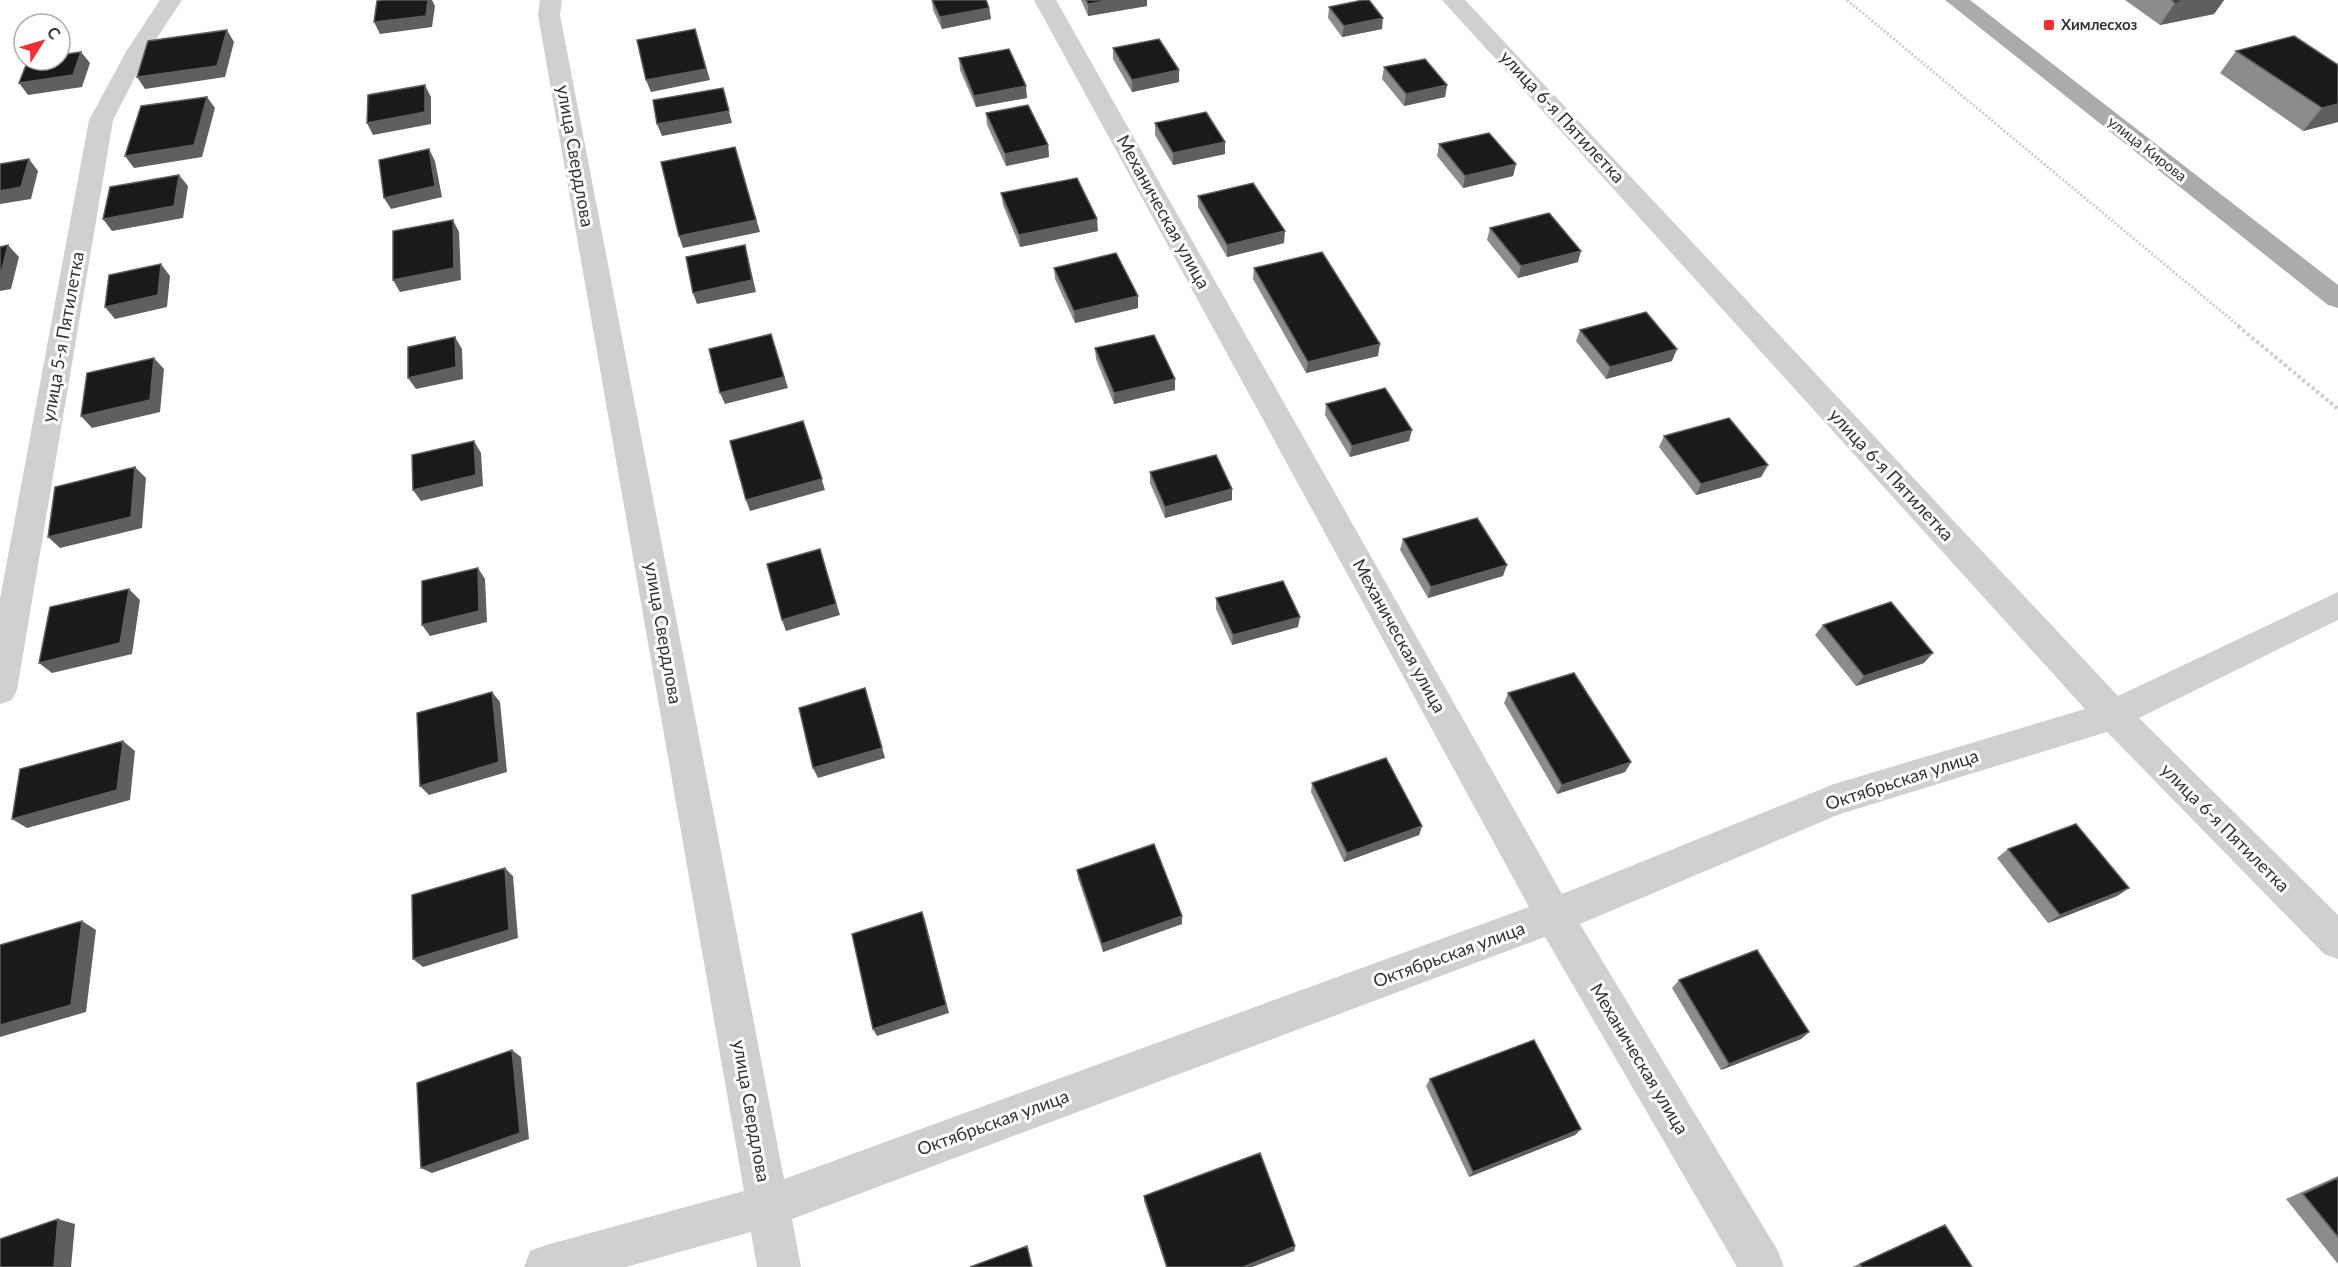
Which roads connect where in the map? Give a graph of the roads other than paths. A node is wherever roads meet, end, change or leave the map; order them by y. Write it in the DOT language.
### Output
graph roads {
  1 [pos="171,0"];
  2 [pos="551,0"];
  3 [pos="1045,0"];
  4 [pos="1453,0"];
  5 [pos="1956,0"];
  6 [pos="2338,299"];
  7 [pos="2338,605"];
  8 [pos="0,690"];
  9 [pos="2113,714"];
  10 [pos="1554,916"];
  11 [pos="2338,941"];
  12 [pos="768,1206"];
  13 [pos="546,1267"];
  14 [pos="779,1267"];
  15 [pos="1762,1267"];
  1 -- 8 [label="street, улица 5-я Пятилетка"];
  2 -- 12 [label="street, улица Свердлова"];
  3 -- 10 [label="street, Механическая улица"];
  4 -- 9 [label="street, улица 6-я Пятилетка"];
  5 -- 6 [label="main road, улица Кирова"];
  7 -- 9 [label="street, Октябрьская улица"];
  9 -- 10 [label="street, Октябрьская улица"];
  9 -- 11 [label="street, улица 6-я Пятилетка"];
  10 -- 12 [label="street, Октябрьская улица"];
  10 -- 15 [label="street, Механическая улица"];
  12 -- 13 [label="street, Октябрьская улица"];
  12 -- 14 [label="street, улица Свердлова"];
}
